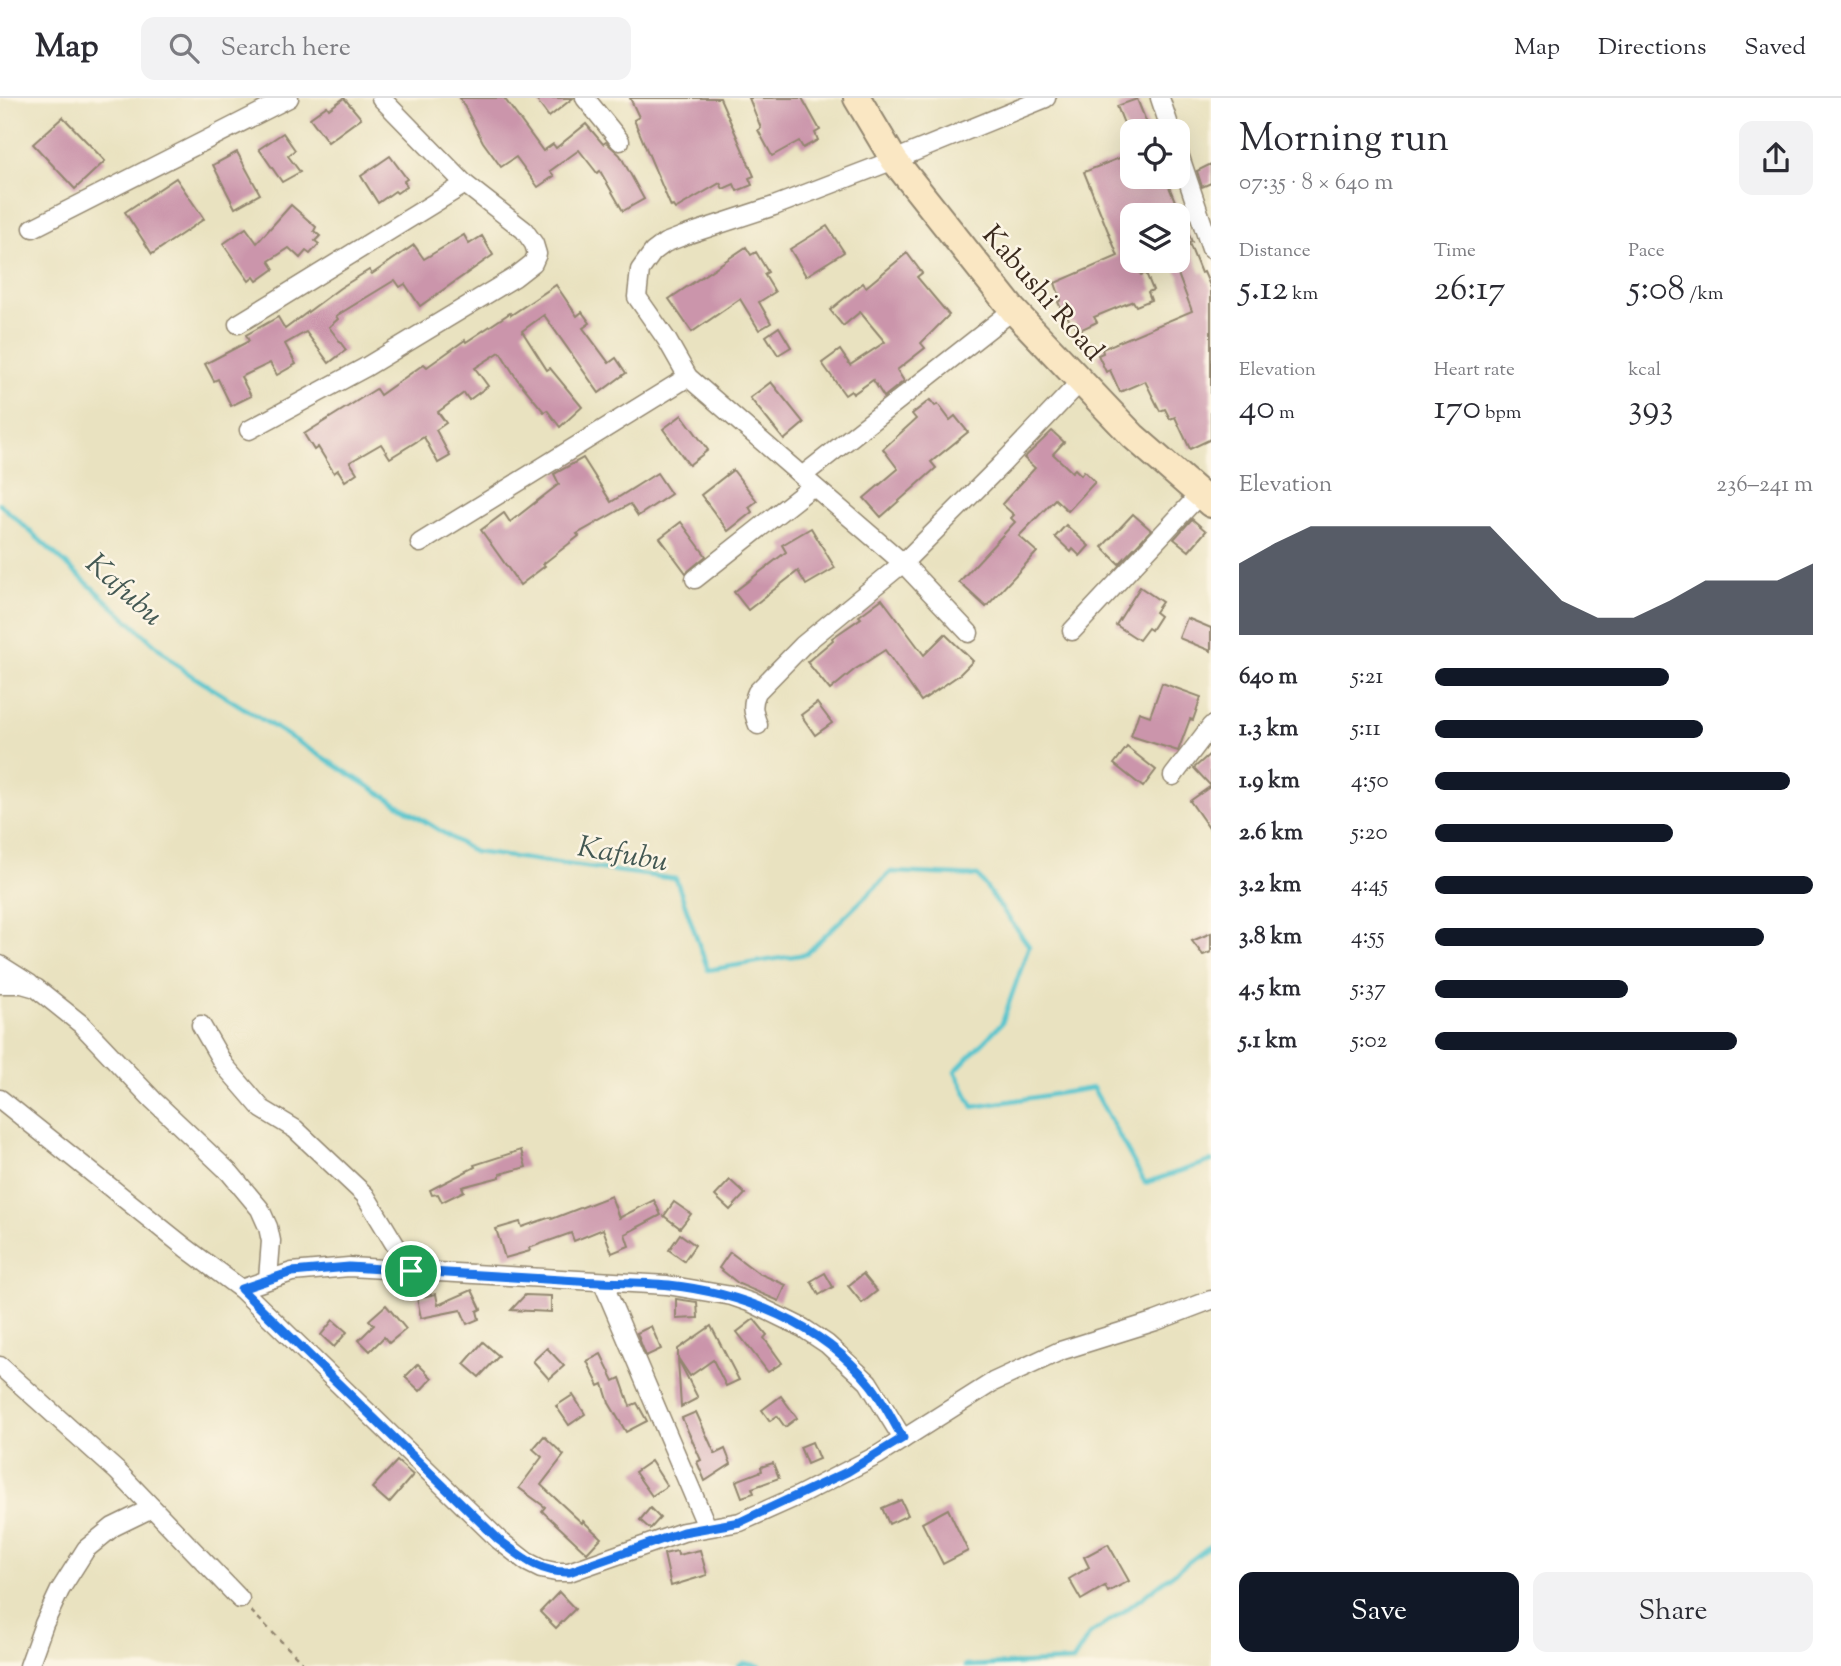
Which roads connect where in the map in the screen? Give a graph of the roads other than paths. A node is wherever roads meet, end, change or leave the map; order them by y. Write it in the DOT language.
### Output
graph roads {
  1 [pos="289,98"];
  2 [pos="381,98"];
  3 [pos="585,98"];
  4 [pos="857,98"];
  5 [pos="1046,98"];
  6 [pos="1160,98"];
  7 [pos="1167,119"];
  8 [pos="620,141"];
  9 [pos="894,160"];
  10 [pos="465,184"];
  11 [pos="1190,186"];
  12 [pos="33,228"];
  13 [pos="1211,248"];
  14 [pos="1013,310"];
  15 [pos="238,324"];
  16 [pos="688,377"];
  17 [pos="1080,382"];
  18 [pos="249,430"];
  19 [pos="807,481"];
  20 [pos="1205,499"];
  21 [pos="420,543"];
  22 [pos="903,563"];
  23 [pos="695,579"];
  24 [pos="1072,631"];
  25 [pos="969,633"];
  26 [pos="758,725"];
  27 [pos="1211,726"];
  28 [pos="1173,776"];
  29 [pos="0,965"];
  30 [pos="0,984"];
  31 [pos="36,988"];
  32 [pos="201,1025"];
  33 [pos="0,1099"];
  34 [pos="411,1271"];
  35 [pos="268,1279"];
  36 [pos="603,1283"];
  37 [pos="241,1289"];
  38 [pos="1211,1300"];
  39 [pos="0,1366"];
  40 [pos="903,1438"];
  41 [pos="152,1507"];
  42 [pos="707,1527"];
  43 [pos="240,1599"];
  44 [pos="29,1666"];
  1 -- 12 [label="street"];
  2 -- 10 [label="street"];
  3 -- 8 [label="street"];
  4 -- 9 [label="main road, Kabushi Road"];
  5 -- 9 [label="street"];
  6 -- 7 [label="street"];
  9 -- 14 [label="main road, Kabushi Road"];
  9 -- 16 [label="street"];
  10 -- 15 [label="street"];
  10 -- 18 [label="street"];
  11 -- 13 [label="street"];
  14 -- 17 [label="main road, Kabushi Road"];
  14 -- 19 [label="street"];
  16 -- 19 [label="street"];
  16 -- 21 [label="street"];
  17 -- 20 [label="main road, Kabushi Road"];
  17 -- 22 [label="street"];
  19 -- 22 [label="street"];
  19 -- 23 [label="street"];
  20 -- 24 [label="street"];
  22 -- 25 [label="street"];
  22 -- 26 [label="street"];
  27 -- 28 [label="street"];
  29 -- 31 [label="street"];
  30 -- 31 [label="street"];
  31 -- 35 [label="street"];
  32 -- 34 [label="street"];
  33 -- 37 [label="street"];
  34 -- 35 [label="street"];
  34 -- 36 [label="street"];
  35 -- 37 [label="street"];
  36 -- 40 [label="street"];
  36 -- 42 [label="street"];
  37 -- 42 [label="street"];
  38 -- 40 [label="street"];
  39 -- 41 [label="street"];
  40 -- 42 [label="street"];
  41 -- 43 [label="street"];
  41 -- 44 [label="street"];
}
